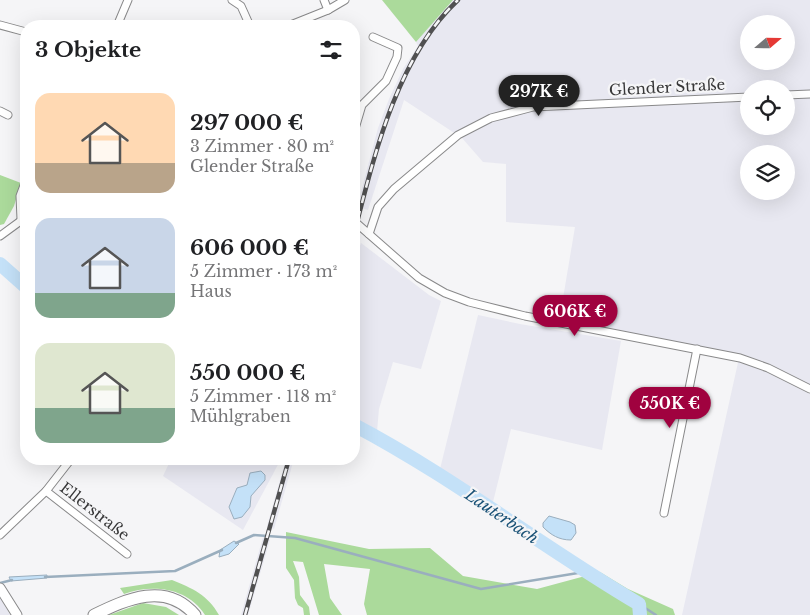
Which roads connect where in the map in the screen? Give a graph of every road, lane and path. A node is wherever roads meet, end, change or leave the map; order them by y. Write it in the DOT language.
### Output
graph roads {
  1 [pos="128,0"];
  2 [pos="232,0"];
  3 [pos="324,0"];
  4 [pos="345,0"];
  5 [pos="328,10"];
  6 [pos="120,20"];
  7 [pos="247,20"];
  8 [pos="303,20"];
  9 [pos="0,25"];
  10 [pos="20,30"];
  11 [pos="373,36"];
  12 [pos="810,94"];
  13 [pos="795,95"];
  14 [pos="740,97"];
  15 [pos="0,112"];
  16 [pos="360,112"];
  17 [pos="8,115"];
  18 [pos="20,221"];
  19 [pos="360,226"];
  20 [pos="369,234"];
  21 [pos="0,236"];
  22 [pos="697,349"];
  23 [pos="810,389"];
  24 [pos="66,465"];
  25 [pos="46,491"];
  26 [pos="664,513"];
  27 [pos="0,534"];
  28 [pos="127,554"];
  29 [pos="0,588"];
  30 [pos="17,615"];
  31 [pos="94,615"];
  32 [pos="195,615"];
  1 -- 6 [label="street"];
  2 -- 7 [label="street"];
  3 -- 5 [label="street"];
  4 -- 5 [label="street"];
  5 -- 8 [label="street"];
  9 -- 10 [label="street"];
  11 -- 16 [label="street"];
  12 -- 13 [label="street"];
  14 -- 20 [label="street, Glender Straße"];
  15 -- 17 [label="street"];
  18 -- 21 [label="street"];
  19 -- 20 [label="street"];
  20 -- 22 [label="street"];
  22 -- 23 [label="street"];
  22 -- 26 [label="street"];
  24 -- 25 [label="street"];
  25 -- 27 [label="street"];
  25 -- 28 [label="street, Ellerstraße"];
  29 -- 30 [label="street"];
  31 -- 32 [label="highway"];
}
